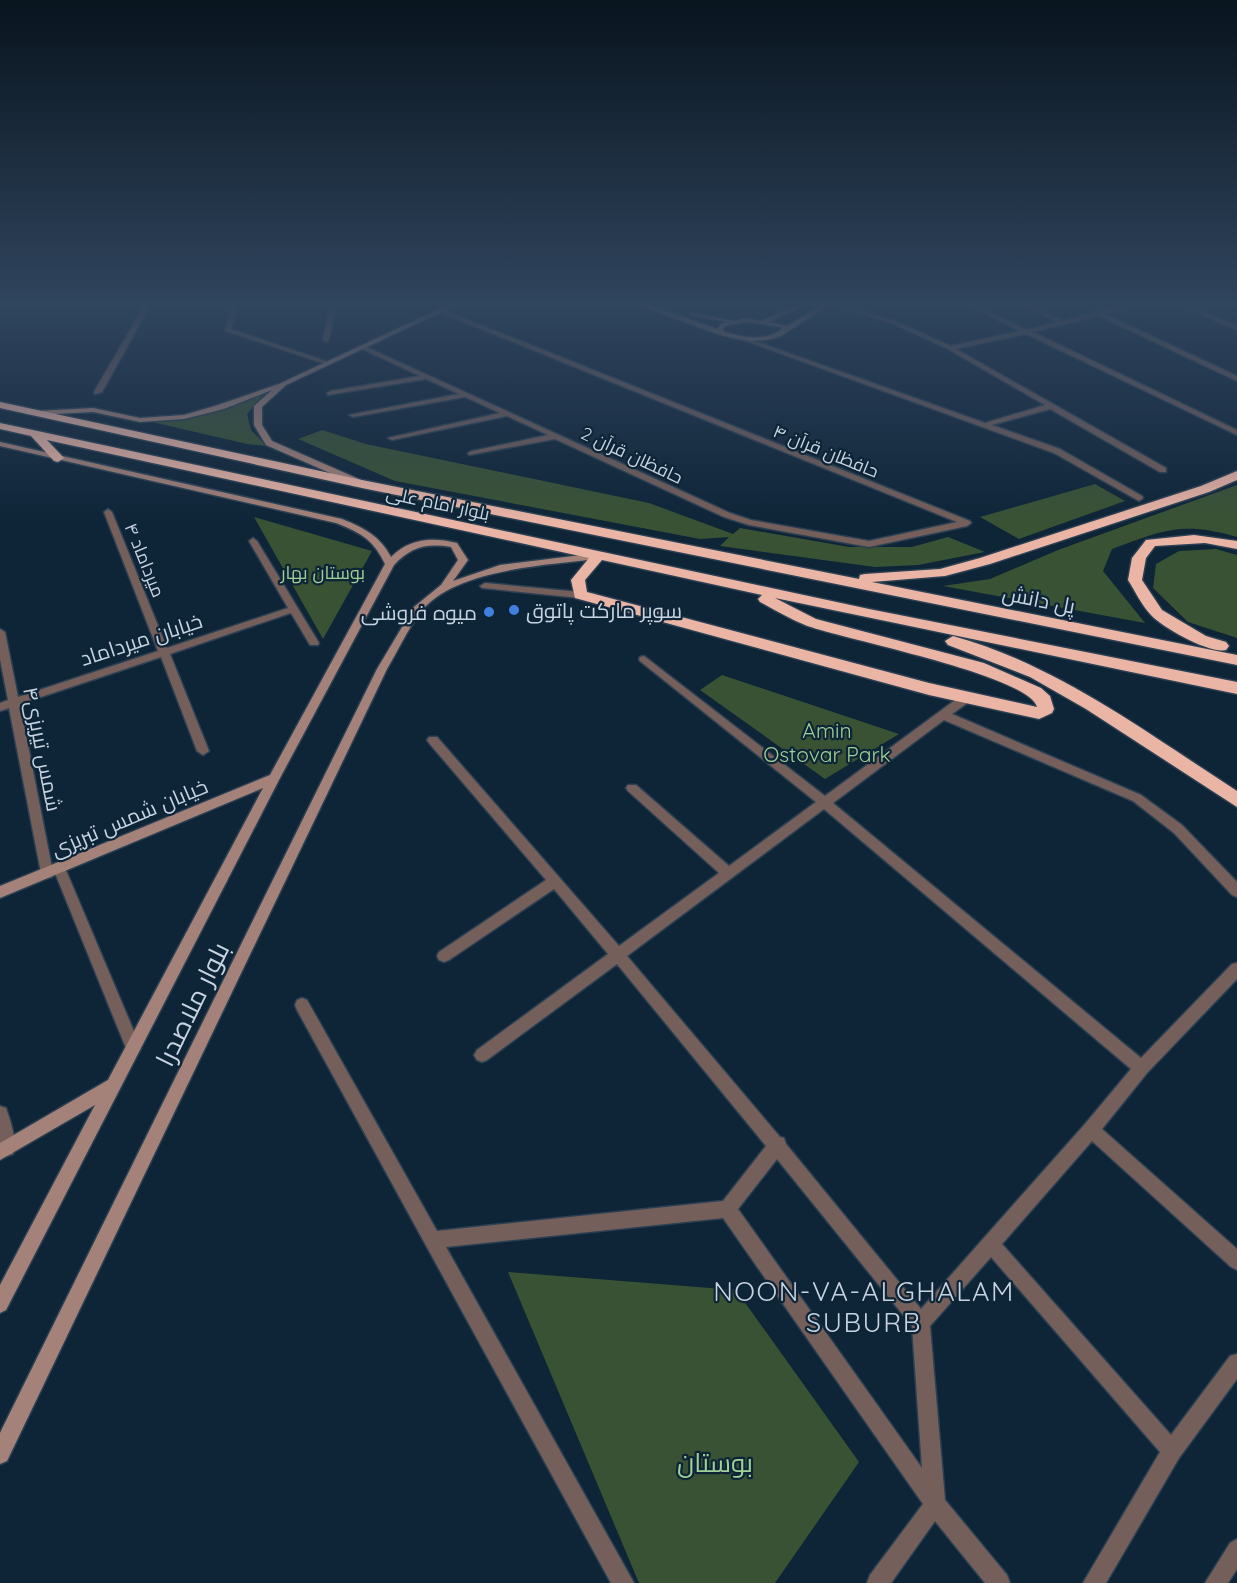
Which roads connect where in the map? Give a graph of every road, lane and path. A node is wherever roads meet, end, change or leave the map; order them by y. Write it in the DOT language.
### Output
graph roads {
  1 [pos="107,376"];
  2 [pos="301,376"];
  3 [pos="601,376"];
  4 [pos="848,376"];
  5 [pos="999,376"];
  6 [pos="1118,376"];
  7 [pos="427,377"];
  8 [pos="284,384"];
  9 [pos="98,392"];
  10 [pos="331,393"];
  11 [pos="466,395"];
  12 [pos="0,405"];
  13 [pos="1051,406"];
  14 [pos="37,413"];
  15 [pos="507,414"];
  16 [pos="353,415"];
  17 [pos="985,425"];
  18 [pos="0,426"];
  19 [pos="1237,433"];
  20 [pos="37,434"];
  21 [pos="0,436"];
  22 [pos="557,436"];
  23 [pos="392,438"];
  24 [pos="0,444"];
  25 [pos="472,453"];
  26 [pos="58,458"];
  27 [pos="1163,470"];
  28 [pos="1237,475"];
  29 [pos="362,484"];
  30 [pos="1139,498"];
  31 [pos="108,512"];
  32 [pos="967,524"];
  33 [pos="254,541"];
  34 [pos="1237,545"];
  35 [pos="598,556"];
  36 [pos="390,564"];
  37 [pos="833,579"];
  38 [pos="485,586"];
  39 [pos="739,586"];
  40 [pos="444,587"];
  41 [pos="580,595"];
  42 [pos="294,609"];
  43 [pos="869,614"];
  44 [pos="0,632"];
  45 [pos="314,643"];
  46 [pos="1237,651"];
  47 [pos="164,652"];
  48 [pos="644,659"];
  49 [pos="1237,660"];
  50 [pos="1237,688"];
  51 [pos="966,698"];
  52 [pos="14,702"];
  53 [pos="0,707"];
  54 [pos="943,715"];
  55 [pos="433,740"];
  56 [pos="203,751"];
  57 [pos="274,778"];
  58 [pos="632,788"];
  59 [pos="1237,800"];
  60 [pos="824,802"];
  61 [pos="53,870"];
  62 [pos="728,873"];
  63 [pos="556,881"];
  64 [pos="1237,891"];
  65 [pos="0,892"];
  66 [pos="619,953"];
  67 [pos="444,956"];
  68 [pos="1237,969"];
  69 [pos="302,1005"];
  70 [pos="133,1048"];
  71 [pos="482,1054"];
  72 [pos="1142,1068"];
  73 [pos="116,1084"];
  74 [pos="0,1114"];
  75 [pos="1091,1130"];
  76 [pos="778,1144"];
  77 [pos="3,1150"];
  78 [pos="727,1209"];
  79 [pos="433,1240"];
  80 [pos="991,1244"];
  81 [pos="1237,1261"];
  82 [pos="0,1304"];
  83 [pos="921,1323"];
  84 [pos="1237,1363"];
  85 [pos="1172,1451"];
  86 [pos="0,1454"];
  87 [pos="934,1504"];
  88 [pos="1237,1550"];
  89 [pos="623,1583"];
  90 [pos="878,1583"];
  91 [pos="999,1583"];
  92 [pos="1095,1583"];
  93 [pos="1216,1583"];
  1 -- 9 [label="street"];
  2 -- 8 [label="street"];
  3 -- 32 [label="street, حافظان قرآن ۴"];
  4 -- 17 [label="street"];
  5 -- 13 [label="street"];
  6 -- 19 [label="street"];
  7 -- 10 [label="street"];
  7 -- 11 [label="street, حافظان قرآن 2"];
  8 -- 14 [label="street"];
  8 -- 29 [label="street"];
  11 -- 15 [label="street, حافظان قرآن 2"];
  11 -- 16 [label="street"];
  12 -- 14 [label="highway, بلوار امام علی"];
  13 -- 17 [label="street"];
  13 -- 27 [label="street"];
  14 -- 29 [label="highway, بلوار امام علی"];
  15 -- 22 [label="street, حافظان قرآن 2"];
  15 -- 23 [label="street"];
  17 -- 30 [label="street"];
  18 -- 20 [label="highway, بلوار امام علی"];
  20 -- 21 [label="highway"];
  20 -- 26 [label="highway"];
  20 -- 35 [label="highway, بلوار امام علی"];
  22 -- 25 [label="street"];
  22 -- 32 [label="street, حافظان قرآن 2"];
  24 -- 26 [label="street"];
  26 -- 36 [label="street"];
  28 -- 37 [label="highway"];
  29 -- 37 [label="highway, بلوار امام علی"];
  31 -- 47 [label="street, میرداماد ۴"];
  33 -- 42 [label="street"];
  34 -- 46 [label="highway"];
  35 -- 39 [label="highway, بلوار امام علی"];
  35 -- 40 [label="street"];
  35 -- 41 [label="highway"];
  36 -- 40 [label="street"];
  36 -- 57 [label="street, بلوار ملاصدرا"];
  37 -- 49 [label="highway, پل دانش"];
  38 -- 41 [label="street"];
  39 -- 43 [label="highway, بلوار امام علی"];
  39 -- 51 [label="highway"];
  40 -- 86 [label="street, بلوار ملاصدرا"];
  41 -- 51 [label="highway"];
  42 -- 45 [label="street"];
  42 -- 47 [label="street, خیابان میرداماد"];
  43 -- 50 [label="highway"];
  43 -- 59 [label="highway"];
  44 -- 52 [label="street, شمس تیریزی۴"];
  47 -- 52 [label="street, خیابان میرداماد"];
  47 -- 56 [label="street, میرداماد ۴"];
  48 -- 60 [label="street"];
  51 -- 54 [label="street"];
  52 -- 53 [label="street, خیابان میرداماد"];
  52 -- 61 [label="street, شمس تیریزی۴"];
  54 -- 60 [label="street"];
  54 -- 64 [label="street"];
  55 -- 63 [label="street"];
  57 -- 61 [label="street, خیابان شمس تبریزی"];
  57 -- 70 [label="street, بلوار ملاصدرا"];
  58 -- 62 [label="street"];
  60 -- 62 [label="street"];
  60 -- 72 [label="street"];
  61 -- 65 [label="street, خیابان شمس تبریزی"];
  61 -- 70 [label="street, شمس تیریزی۴"];
  62 -- 66 [label="street"];
  63 -- 66 [label="street"];
  63 -- 67 [label="street"];
  66 -- 71 [label="street"];
  66 -- 76 [label="street"];
  68 -- 72 [label="street"];
  69 -- 79 [label="street"];
  70 -- 73 [label="street, بلوار ملاصدرا"];
  72 -- 75 [label="street"];
  73 -- 77 [label="street"];
  73 -- 82 [label="street, بلوار ملاصدرا"];
  74 -- 77 [label="street"];
  75 -- 80 [label="street"];
  75 -- 81 [label="street"];
  76 -- 78 [label="street"];
  76 -- 83 [label="street"];
  78 -- 79 [label="street"];
  78 -- 87 [label="street"];
  79 -- 89 [label="street"];
  80 -- 83 [label="street"];
  80 -- 85 [label="street"];
  83 -- 87 [label="street"];
  84 -- 85 [label="street"];
  85 -- 92 [label="street"];
  87 -- 90 [label="street"];
  87 -- 91 [label="street"];
  88 -- 93 [label="street"];
}
